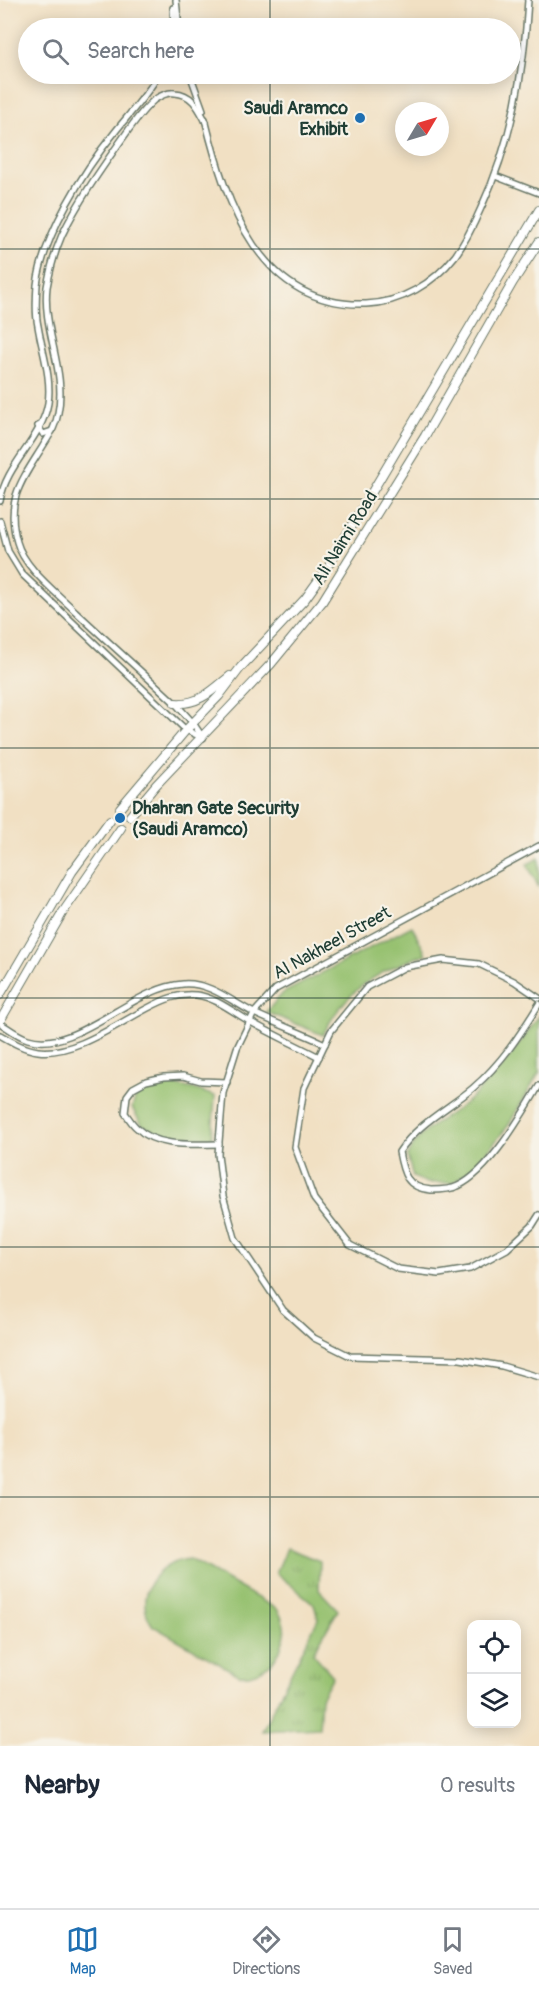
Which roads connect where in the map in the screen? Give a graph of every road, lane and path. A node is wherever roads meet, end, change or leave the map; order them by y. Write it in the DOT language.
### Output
graph roads {
  1 [pos="175,0"];
  2 [pos="528,0"];
  3 [pos="174,18"];
  4 [pos="178,18"];
  5 [pos="521,75"];
  6 [pos="153,84"];
  7 [pos="193,84"];
  8 [pos="520,84"];
  9 [pos="206,122"];
  10 [pos="495,176"];
  11 [pos="539,193"];
  12 [pos="539,210"];
  13 [pos="539,242"];
  14 [pos="38,426"];
  15 [pos="52,431"];
  16 [pos="5,481"];
  17 [pos="18,486"];
  18 [pos="0,501"];
  19 [pos="0,521"];
  20 [pos="330,562"];
  21 [pos="323,574"];
  22 [pos="241,667"];
  23 [pos="175,703"];
  24 [pos="193,723"];
  25 [pos="186,730"];
  26 [pos="202,738"];
  27 [pos="126,800"];
  28 [pos="120,808"];
  29 [pos="137,808"];
  30 [pos="130,816"];
  31 [pos="110,820"];
  32 [pos="121,828"];
  33 [pos="99,835"];
  34 [pos="110,842"];
  35 [pos="539,846"];
  36 [pos="0,995"];
  37 [pos="539,998"];
  38 [pos="539,1004"];
  39 [pos="254,1013"];
  40 [pos="0,1022"];
  41 [pos="250,1022"];
  42 [pos="0,1035"];
  43 [pos="325,1044"];
  44 [pos="319,1056"];
  45 [pos="227,1083"];
  46 [pos="539,1086"];
  47 [pos="219,1144"];
  48 [pos="539,1215"];
  49 [pos="539,1377"];
  1 -- 3 [label="street"];
  1 -- 4 [label="street"];
  2 -- 5 [label="street"];
  6 -- 14 [label="street"];
  7 -- 9 [label="street"];
  8 -- 10 [label="street"];
  9 -- 10 [label="street"];
  9 -- 15 [label="street"];
  10 -- 11 [label="street"];
  12 -- 20 [label="main road, Ali Naimi Road"];
  13 -- 26 [label="main road, Ali Naimi Road"];
  14 -- 15 [label="street"];
  14 -- 16 [label="street"];
  15 -- 17 [label="street"];
  16 -- 17 [label="street"];
  16 -- 18 [label="street"];
  17 -- 23 [label="street"];
  19 -- 25 [label="street"];
  21 -- 22 [label="main road, Ali Naimi Road"];
  22 -- 23 [label="main road"];
  22 -- 24 [label="main road, Ali Naimi Road"];
  23 -- 24 [label="street"];
  24 -- 25 [label="main road, Ali Naimi Road"];
  24 -- 26 [label="street"];
  25 -- 26 [label="street"];
  25 -- 27 [label="main road, Ali Naimi Road"];
  26 -- 29 [label="main road, Ali Naimi Road"];
  27 -- 28 [label="main road, Ali Naimi Road"];
  27 -- 29 [label="main road"];
  29 -- 30 [label="main road, Ali Naimi Road"];
  31 -- 33 [label="main road"];
  32 -- 34 [label="main road"];
  33 -- 34 [label="main road"];
  33 -- 36 [label="main road"];
  34 -- 40 [label="main road"];
  35 -- 39 [label="street, Al Nakheel Street"];
  37 -- 43 [label="street"];
  38 -- 46 [label="street"];
  39 -- 40 [label="street"];
  39 -- 41 [label="street, Al Nakheel Street"];
  39 -- 43 [label="street"];
  41 -- 42 [label="street"];
  41 -- 44 [label="street"];
  41 -- 45 [label="street, Al Nakheel Street"];
  43 -- 44 [label="street"];
  44 -- 48 [label="street"];
  45 -- 47 [label="street, Al Nakheel Street"];
  45 -- 47 [label="street"];
  47 -- 49 [label="street, Al Nakheel Street"];
}
